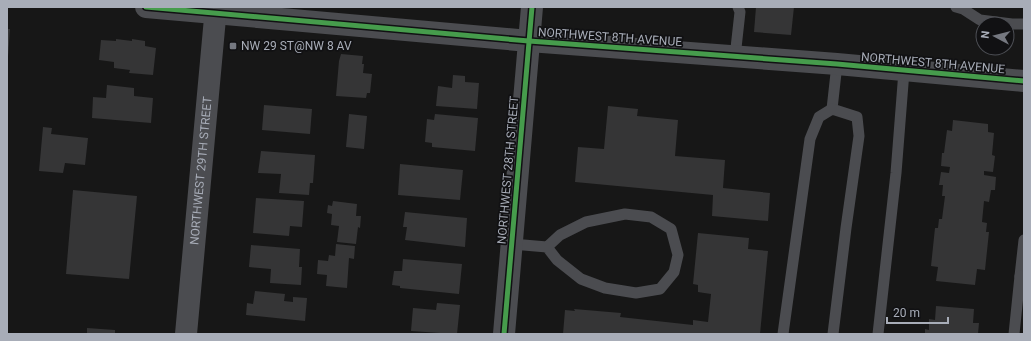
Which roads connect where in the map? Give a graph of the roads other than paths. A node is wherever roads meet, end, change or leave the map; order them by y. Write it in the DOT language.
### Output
graph roads {
  1 [pos="146,7"];
  2 [pos="532,7"];
  3 [pos="738,7"];
  4 [pos="956,7"];
  5 [pos="216,10"];
  6 [pos="1024,24"];
  7 [pos="529,40"];
  8 [pos="735,57"];
  9 [pos="837,64"];
  10 [pos="904,70"];
  11 [pos="1024,81"];
  12 [pos="832,109"];
  13 [pos="1024,240"];
  14 [pos="512,244"];
  15 [pos="547,247"];
  16 [pos="1022,277"];
  17 [pos="186,334"];
  18 [pos="504,334"];
  19 [pos="783,334"];
  20 [pos="833,334"];
  21 [pos="878,334"];
  22 [pos="1014,334"];
  1 -- 5 [label="street, NORTHWEST 8TH AVENUE"];
  2 -- 7 [label="street, NORTHWEST 28TH STREET"];
  3 -- 8 [label="lane"];
  4 -- 6 [label="lane"];
  5 -- 7 [label="street, NORTHWEST 8TH AVENUE"];
  5 -- 17 [label="street, NORTHWEST 29TH STREET"];
  7 -- 8 [label="street, NORTHWEST 8TH AVENUE"];
  7 -- 14 [label="street, NORTHWEST 28TH STREET"];
  8 -- 9 [label="street, NORTHWEST 8TH AVENUE"];
  9 -- 10 [label="street, NORTHWEST 8TH AVENUE"];
  9 -- 12 [label="lane"];
  10 -- 11 [label="street, NORTHWEST 8TH AVENUE"];
  10 -- 21 [label="lane"];
  12 -- 19 [label="lane"];
  12 -- 20 [label="lane"];
  13 -- 16 [label="lane"];
  14 -- 15 [label="lane"];
  14 -- 18 [label="street, NORTHWEST 28TH STREET"];
  15 -- 15 [label="lane"];
  16 -- 22 [label="lane"];
}
